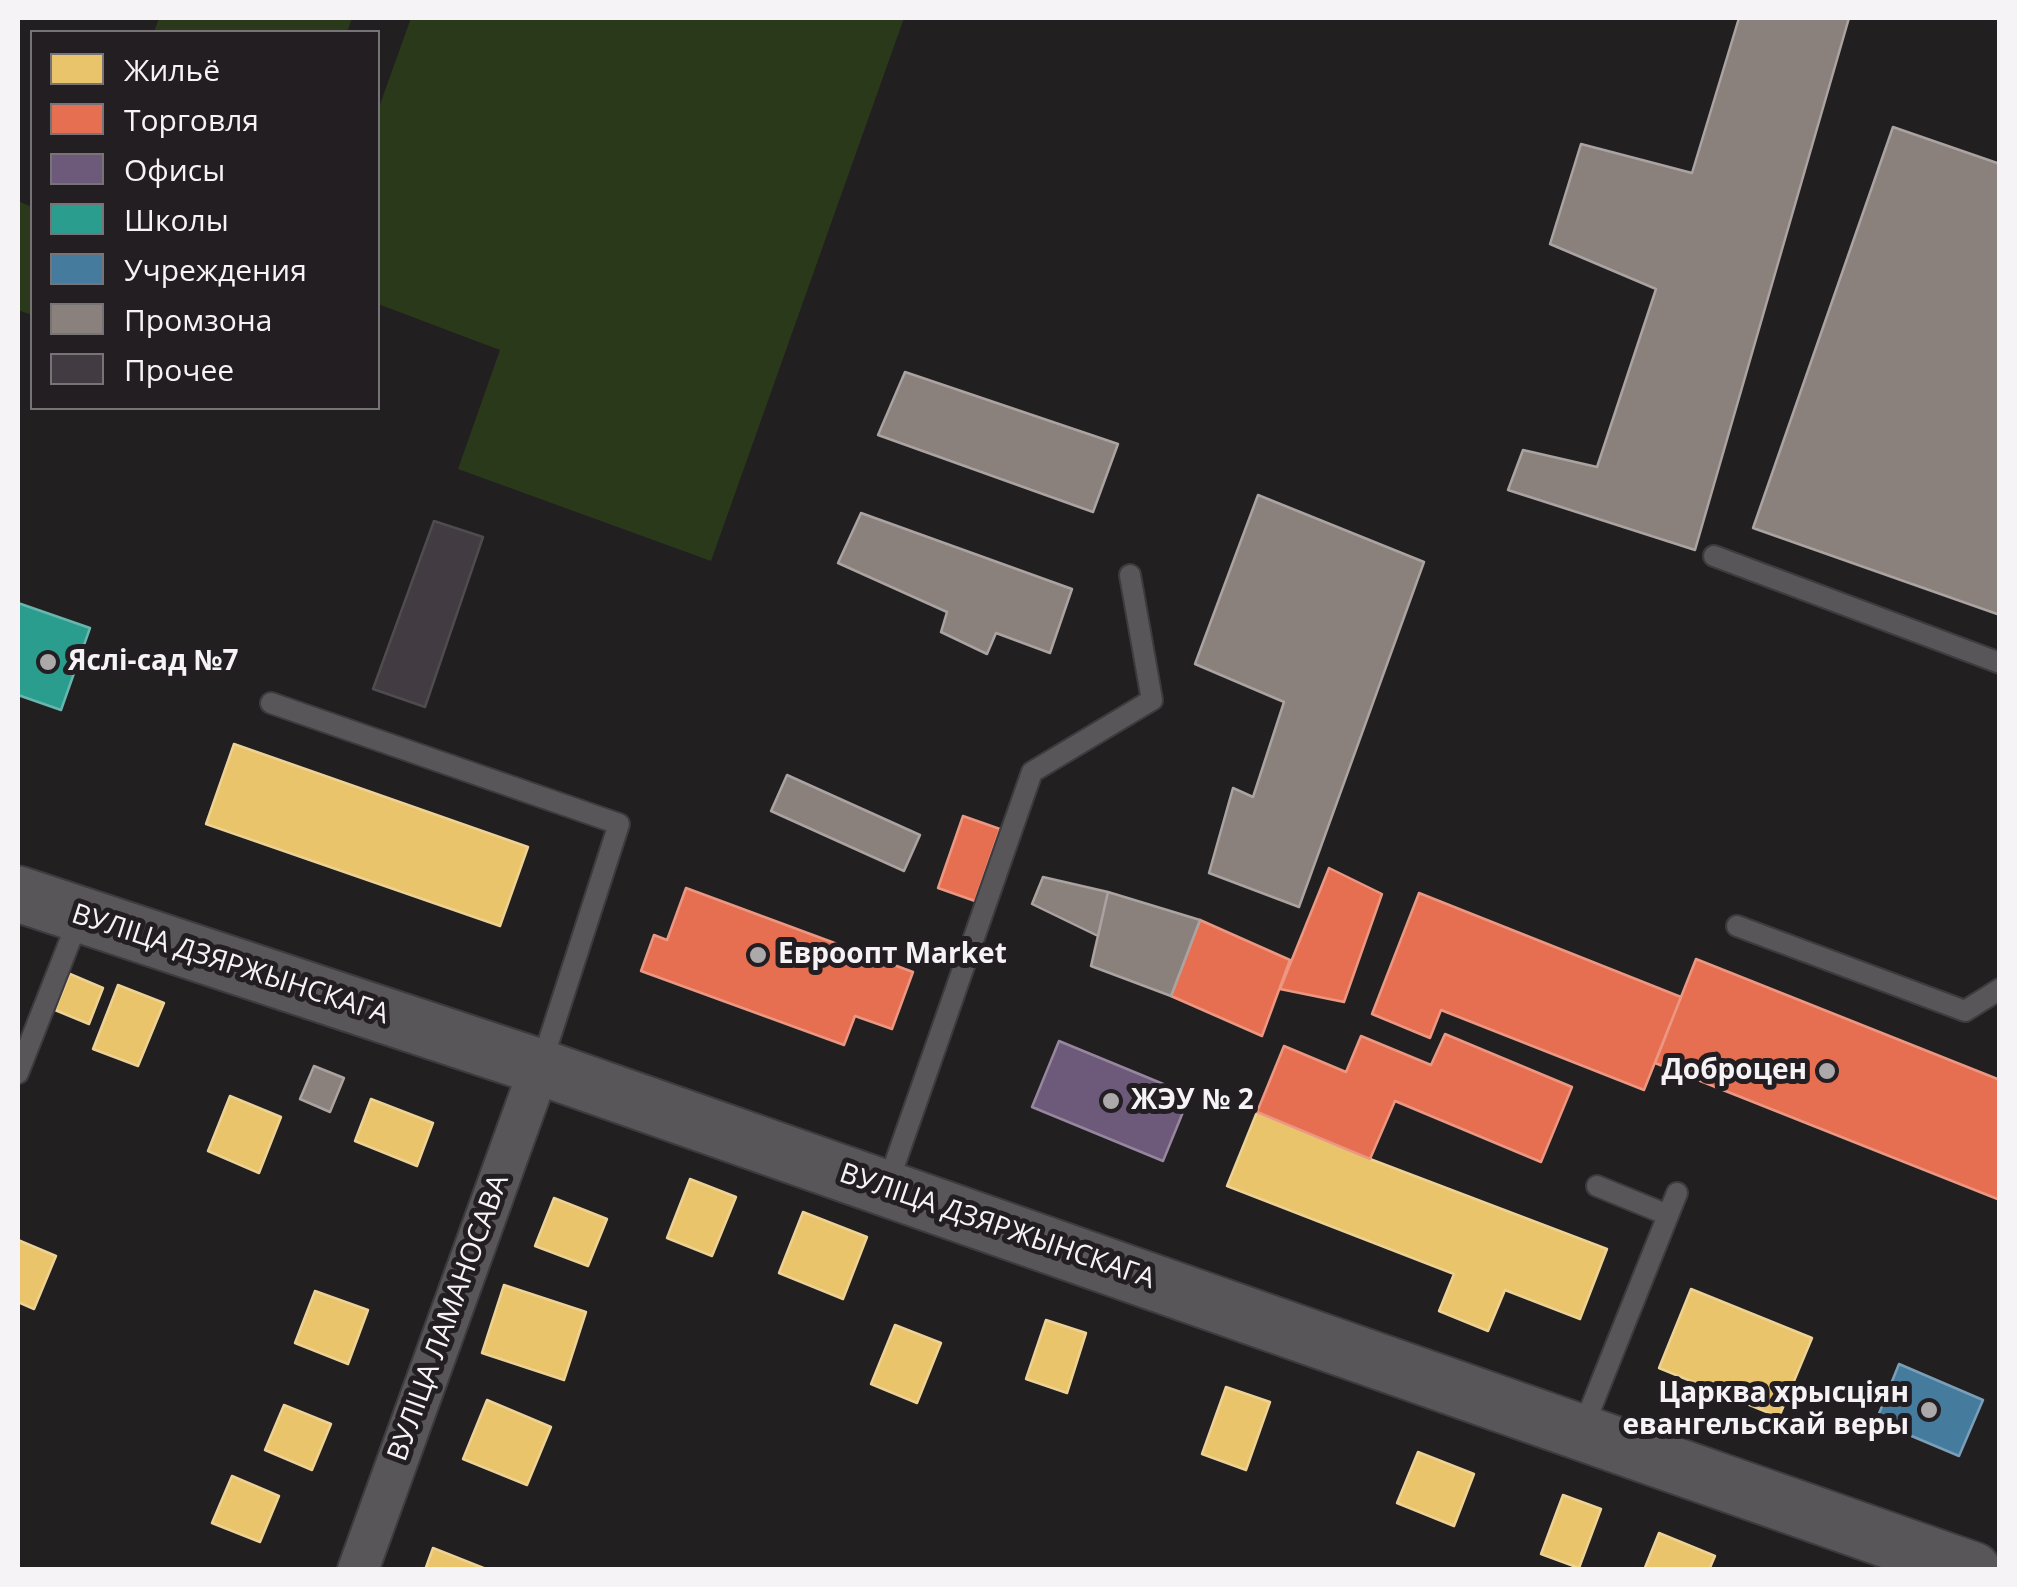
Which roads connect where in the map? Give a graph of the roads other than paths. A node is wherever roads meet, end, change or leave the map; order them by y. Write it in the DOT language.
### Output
graph roads {
  1 [pos="1714,556"];
  2 [pos="1130,575"];
  3 [pos="2000,663"];
  4 [pos="271,704"];
  5 [pos="18,894"];
  6 [pos="80,916"];
  7 [pos="1736,926"];
  8 [pos="2000,989"];
  9 [pos="540,1067"];
  10 [pos="18,1073"];
  11 [pos="1597,1186"];
  12 [pos="886,1188"];
  13 [pos="1677,1193"];
  14 [pos="1668,1215"];
  15 [pos="1581,1432"];
  16 [pos="358,1570"];
  17 [pos="1973,1570"];
  1 -- 3 [label="lane"];
  2 -- 12 [label="lane"];
  4 -- 9 [label="lane"];
  5 -- 6 [label="street, ВУЛІЦА ДЗЯРЖЫНСКАГА"];
  6 -- 9 [label="street, ВУЛІЦА ДЗЯРЖЫНСКАГА"];
  6 -- 10 [label="lane"];
  7 -- 8 [label="lane"];
  9 -- 12 [label="street, ВУЛІЦА ДЗЯРЖЫНСКАГА"];
  9 -- 16 [label="street, ВУЛІЦА ЛАМАНОСАВА"];
  11 -- 14 [label="lane"];
  12 -- 15 [label="street, ВУЛІЦА ДЗЯРЖЫНСКАГА"];
  13 -- 14 [label="lane"];
  14 -- 15 [label="lane"];
  15 -- 17 [label="street, ВУЛІЦА ДЗЯРЖЫНСКАГА"];
}
